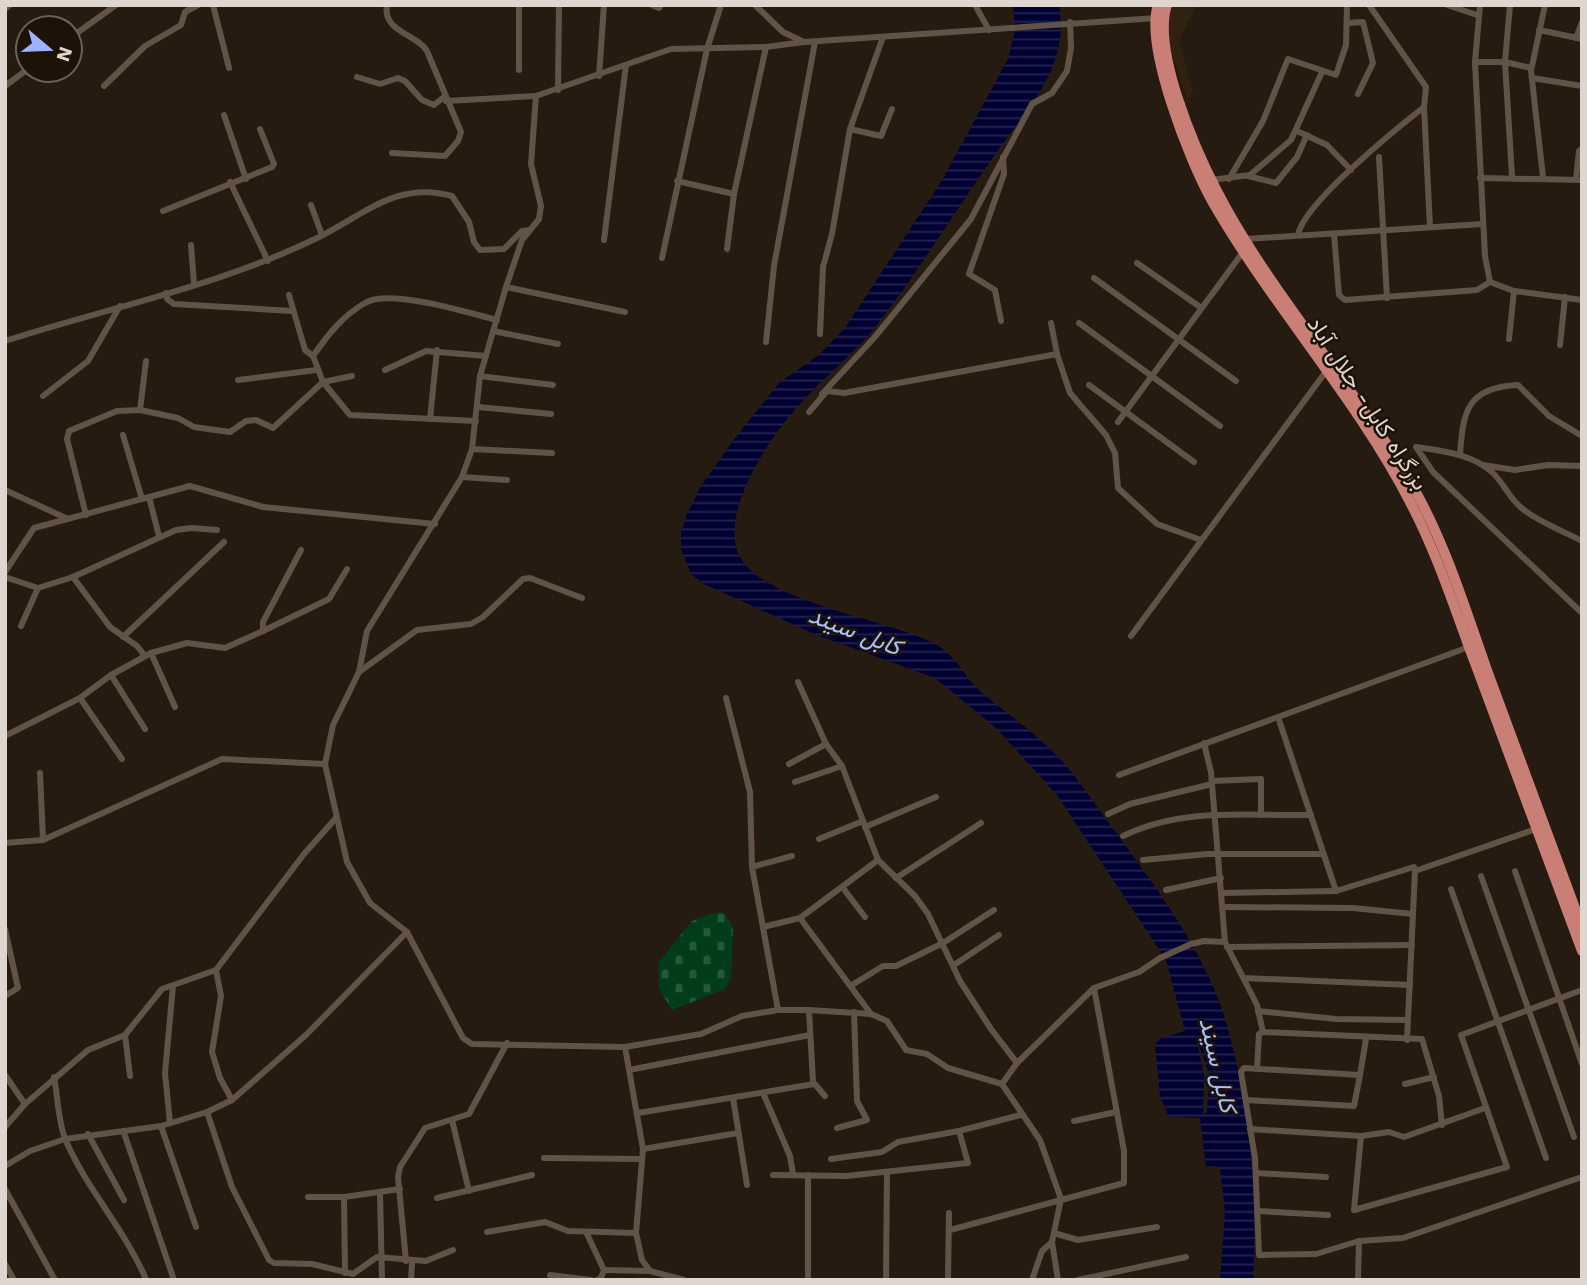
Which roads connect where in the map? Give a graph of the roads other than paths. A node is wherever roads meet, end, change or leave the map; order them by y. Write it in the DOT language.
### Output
graph roads {
  1 [pos="10,5"];
  2 [pos="116,5"];
  3 [pos="198,5"];
  4 [pos="213,5"];
  5 [pos="387,5"];
  6 [pos="519,5"];
  7 [pos="559,5"];
  8 [pos="604,5"];
  9 [pos="652,5"];
  10 [pos="661,5"];
  11 [pos="721,5"];
  12 [pos="755,5"];
  13 [pos="975,5"];
  14 [pos="1158,5"];
  15 [pos="1167,5"];
  16 [pos="1347,5"];
  17 [pos="1369,5"];
  18 [pos="1447,5"];
  19 [pos="1480,5"];
  20 [pos="1510,5"];
  21 [pos="1545,5"];
  22 [pos="5,9"];
  23 [pos="1477,15"];
  24 [pos="1158,18"];
  25 [pos="1070,22"];
  26 [pos="1582,22"];
  27 [pos="1347,23"];
  28 [pos="84,28"];
  29 [pos="989,30"];
  30 [pos="1539,30"];
  31 [pos="883,37"];
  32 [pos="1579,38"];
  33 [pos="804,42"];
  34 [pos="815,42"];
  35 [pos="766,47"];
  36 [pos="707,49"];
  37 [pos="1475,62"];
  38 [pos="1505,62"];
  39 [pos="626,65"];
  40 [pos="229,68"];
  41 [pos="1531,68"];
  42 [pos="519,70"];
  43 [pos="1322,72"];
  44 [pos="599,76"];
  45 [pos="357,77"];
  46 [pos="1532,78"];
  47 [pos="104,86"];
  48 [pos="1582,86"];
  49 [pos="558,90"];
  50 [pos="1357,94"];
  51 [pos="536,96"];
  52 [pos="445,99"];
  53 [pos="1424,107"];
  54 [pos="892,110"];
  55 [pos="224,115"];
  56 [pos="260,129"];
  57 [pos="850,129"];
  58 [pos="1297,131"];
  59 [pos="1307,135"];
  60 [pos="1581,150"];
  61 [pos="392,153"];
  62 [pos="1003,157"];
  63 [pos="1379,157"];
  64 [pos="1351,170"];
  65 [pos="1248,176"];
  66 [pos="1513,176"];
  67 [pos="1480,177"];
  68 [pos="1543,177"];
  69 [pos="246,179"];
  70 [pos="1229,179"];
  71 [pos="1579,179"];
  72 [pos="1211,180"];
  73 [pos="677,181"];
  74 [pos="230,183"];
  75 [pos="734,194"];
  76 [pos="311,205"];
  77 [pos="163,211"];
  78 [pos="1483,224"];
  79 [pos="1430,227"];
  80 [pos="530,230"];
  81 [pos="1381,231"];
  82 [pos="1334,234"];
  83 [pos="322,235"];
  84 [pos="1298,235"];
  85 [pos="1245,239"];
  86 [pos="604,240"];
  87 [pos="191,245"];
  88 [pos="727,249"];
  89 [pos="1243,252"];
  90 [pos="662,258"];
  91 [pos="268,261"];
  92 [pos="1137,263"];
  93 [pos="1094,278"];
  94 [pos="1489,282"];
  95 [pos="194,284"];
  96 [pos="506,287"];
  97 [pos="1514,291"];
  98 [pos="166,293"];
  99 [pos="289,295"];
  100 [pos="1387,298"];
  101 [pos="1565,298"];
  102 [pos="1582,300"];
  103 [pos="120,306"];
  104 [pos="1200,307"];
  105 [pos="292,311"];
  106 [pos="625,312"];
  107 [pos="497,320"];
  108 [pos="1000,321"];
  109 [pos="1051,323"];
  110 [pos="1079,323"];
  111 [pos="494,331"];
  112 [pos="820,334"];
  113 [pos="1178,339"];
  114 [pos="1508,340"];
  115 [pos="5,341"];
  116 [pos="766,342"];
  117 [pos="558,344"];
  118 [pos="1560,345"];
  119 [pos="437,349"];
  120 [pos="1057,354"];
  121 [pos="313,356"];
  122 [pos="486,356"];
  123 [pos="146,361"];
  124 [pos="1329,369"];
  125 [pos="316,370"];
  126 [pos="385,370"];
  127 [pos="1152,375"];
  128 [pos="352,376"];
  129 [pos="480,376"];
  130 [pos="238,380"];
  131 [pos="1236,381"];
  132 [pos="323,382"];
  133 [pos="554,385"];
  134 [pos="1088,385"];
  135 [pos="822,394"];
  136 [pos="43,396"];
  137 [pos="478,407"];
  138 [pos="141,410"];
  139 [pos="809,412"];
  140 [pos="1126,412"];
  141 [pos="551,414"];
  142 [pos="430,419"];
  143 [pos="476,421"];
  144 [pos="1118,422"];
  145 [pos="1220,426"];
  146 [pos="123,435"];
  147 [pos="1582,436"];
  148 [pos="471,449"];
  149 [pos="552,453"];
  150 [pos="1460,455"];
  151 [pos="1194,462"];
  152 [pos="1483,465"];
  153 [pos="1582,466"];
  154 [pos="462,477"];
  155 [pos="506,480"];
  156 [pos="5,490"];
  157 [pos="146,498"];
  158 [pos="86,515"];
  159 [pos="68,519"];
  160 [pos="435,524"];
  161 [pos="217,530"];
  162 [pos="159,536"];
  163 [pos="1202,540"];
  164 [pos="1582,541"];
  165 [pos="224,542"];
  166 [pos="301,550"];
  167 [pos="5,557"];
  168 [pos="13,561"];
  169 [pos="347,569"];
  170 [pos="5,572"];
  171 [pos="5,577"];
  172 [pos="73,577"];
  173 [pos="38,588"];
  174 [pos="582,598"];
  175 [pos="1582,612"];
  176 [pos="21,626"];
  177 [pos="263,631"];
  178 [pos="123,636"];
  179 [pos="1131,636"];
  180 [pos="1469,647"];
  181 [pos="148,655"];
  182 [pos="359,672"];
  183 [pos="111,675"];
  184 [pos="798,682"];
  185 [pos="80,698"];
  186 [pos="726,698"];
  187 [pos="175,708"];
  188 [pos="1278,717"];
  189 [pos="145,729"];
  190 [pos="5,736"];
  191 [pos="1204,743"];
  192 [pos="826,744"];
  193 [pos="122,759"];
  194 [pos="325,764"];
  195 [pos="789,764"];
  196 [pos="842,766"];
  197 [pos="40,773"];
  198 [pos="1119,775"];
  199 [pos="795,782"];
  200 [pos="1212,782"];
  201 [pos="936,797"];
  202 [pos="1108,814"];
  203 [pos="1215,814"];
  204 [pos="1261,815"];
  205 [pos="1311,815"];
  206 [pos="336,818"];
  207 [pos="981,823"];
  208 [pos="864,824"];
  209 [pos="1540,827"];
  210 [pos="1123,836"];
  211 [pos="819,839"];
  212 [pos="43,840"];
  213 [pos="5,843"];
  214 [pos="1218,854"];
  215 [pos="1323,854"];
  216 [pos="792,856"];
  217 [pos="878,860"];
  218 [pos="1143,860"];
  219 [pos="752,867"];
  220 [pos="1415,870"];
  221 [pos="1515,871"];
  222 [pos="1481,876"];
  223 [pos="895,878"];
  224 [pos="1221,878"];
  225 [pos="843,888"];
  226 [pos="1451,889"];
  227 [pos="1166,890"];
  228 [pos="1336,891"];
  229 [pos="1222,893"];
  230 [pos="1223,907"];
  231 [pos="994,910"];
  232 [pos="1413,914"];
  233 [pos="865,917"];
  234 [pos="800,918"];
  235 [pos="763,927"];
  236 [pos="1582,927"];
  237 [pos="5,929"];
  238 [pos="407,932"];
  239 [pos="999,935"];
  240 [pos="943,943"];
  241 [pos="1226,944"];
  242 [pos="1412,946"];
  243 [pos="1582,951"];
  244 [pos="954,965"];
  245 [pos="216,970"];
  246 [pos="1244,978"];
  247 [pos="852,985"];
  248 [pos="1410,985"];
  249 [pos="173,986"];
  250 [pos="1094,988"];
  251 [pos="1582,989"];
  252 [pos="5,996"];
  253 [pos="1557,998"];
  254 [pos="778,1010"];
  255 [pos="809,1010"];
  256 [pos="1528,1010"];
  257 [pos="1258,1011"];
  258 [pos="854,1012"];
  259 [pos="871,1014"];
  260 [pos="1407,1020"];
  261 [pos="1497,1023"];
  262 [pos="1263,1032"];
  263 [pos="125,1035"];
  264 [pos="810,1035"];
  265 [pos="1366,1039"];
  266 [pos="1407,1040"];
  267 [pos="508,1043"];
  268 [pos="625,1047"];
  269 [pos="1017,1063"];
  270 [pos="1582,1064"];
  271 [pos="1257,1069"];
  272 [pos="629,1070"];
  273 [pos="5,1075"];
  274 [pos="1360,1075"];
  275 [pos="130,1076"];
  276 [pos="54,1077"];
  277 [pos="1434,1077"];
  278 [pos="814,1084"];
  279 [pos="1002,1084"];
  280 [pos="1405,1084"];
  281 [pos="763,1093"];
  282 [pos="825,1096"];
  283 [pos="733,1098"];
  284 [pos="232,1100"];
  285 [pos="1246,1100"];
  286 [pos="25,1104"];
  287 [pos="1485,1108"];
  288 [pos="207,1112"];
  289 [pos="1116,1112"];
  290 [pos="638,1113"];
  291 [pos="1020,1115"];
  292 [pos="452,1120"];
  293 [pos="1074,1121"];
  294 [pos="170,1123"];
  295 [pos="1442,1125"];
  296 [pos="6,1126"];
  297 [pos="161,1126"];
  298 [pos="838,1128"];
  299 [pos="1250,1129"];
  300 [pos="959,1131"];
  301 [pos="124,1133"];
  302 [pos="738,1133"];
  303 [pos="88,1134"];
  304 [pos="1361,1136"];
  305 [pos="1574,1137"];
  306 [pos="65,1139"];
  307 [pos="643,1149"];
  308 [pos="544,1157"];
  309 [pos="1546,1158"];
  310 [pos="642,1159"];
  311 [pos="831,1159"];
  312 [pos="5,1166"];
  313 [pos="887,1172"];
  314 [pos="1256,1173"];
  315 [pos="793,1174"];
  316 [pos="532,1175"];
  317 [pos="773,1175"];
  318 [pos="808,1175"];
  319 [pos="1326,1177"];
  320 [pos="1582,1177"];
  321 [pos="747,1185"];
  322 [pos="5,1189"];
  323 [pos="400,1189"];
  324 [pos="469,1191"];
  325 [pos="380,1192"];
  326 [pos="308,1196"];
  327 [pos="344,1197"];
  328 [pos="437,1198"];
  329 [pos="1061,1199"];
  330 [pos="124,1200"];
  331 [pos="1258,1211"];
  332 [pos="949,1213"];
  333 [pos="1328,1215"];
  334 [pos="196,1227"];
  335 [pos="1157,1227"];
  336 [pos="950,1230"];
  337 [pos="488,1232"];
  338 [pos="586,1232"];
  339 [pos="636,1233"];
  340 [pos="1054,1233"];
  341 [pos="1359,1241"];
  342 [pos="1052,1242"];
  343 [pos="453,1250"];
  344 [pos="383,1256"];
  345 [pos="1186,1257"];
  346 [pos="409,1262"];
  347 [pos="5,1264"];
  348 [pos="604,1269"];
  349 [pos="650,1271"];
  350 [pos="345,1273"];
  351 [pos="550,1275"];
  352 [pos="145,1277"];
  353 [pos="14,1280"];
  354 [pos="55,1280"];
  355 [pos="174,1280"];
  356 [pos="382,1280"];
  357 [pos="411,1280"];
  358 [pos="591,1280"];
  359 [pos="597,1280"];
  360 [pos="684,1280"];
  361 [pos="808,1280"];
  362 [pos="886,1280"];
  363 [pos="948,1280"];
  364 [pos="1032,1280"];
  365 [pos="1058,1280"];
  366 [pos="1078,1280"];
  367 [pos="1358,1280"];
  1 -- 22 [label="street"];
  2 -- 28 [label="street"];
  3 -- 47 [label="street"];
  4 -- 40 [label="street"];
  5 -- 52 [label="street"];
  6 -- 42 [label="street"];
  7 -- 49 [label="street"];
  8 -- 44 [label="street"];
  9 -- 10 [label="street"];
  11 -- 36 [label="street"];
  12 -- 33 [label="street"];
  13 -- 29 [label="street"];
  14 -- 24 [label="highway, بزرگراه کابل- جلال آباد"];
  15 -- 24 [label="highway, بزرگراه کابل- جلال آباد"];
  16 -- 27 [label="street"];
  17 -- 53 [label="street"];
  18 -- 23 [label="street"];
  19 -- 23 [label="street"];
  20 -- 38 [label="street"];
  21 -- 30 [label="street"];
  23 -- 37 [label="street"];
  24 -- 25 [label="street"];
  24 -- 72 [label="highway, بزرگراه کابل- جلال آباد"];
  24 -- 89 [label="highway, بزرگراه کابل- جلال آباد"];
  25 -- 29 [label="street"];
  25 -- 62 [label="street"];
  26 -- 32 [label="street"];
  27 -- 43 [label="street"];
  27 -- 50 [label="street"];
  29 -- 31 [label="street"];
  30 -- 32 [label="street"];
  30 -- 41 [label="street"];
  31 -- 34 [label="street"];
  31 -- 57 [label="street"];
  33 -- 34 [label="street"];
  33 -- 35 [label="street"];
  34 -- 116 [label="street"];
  35 -- 36 [label="street"];
  35 -- 75 [label="street"];
  36 -- 39 [label="street"];
  36 -- 73 [label="street"];
  37 -- 38 [label="street"];
  37 -- 67 [label="street"];
  38 -- 41 [label="street"];
  38 -- 66 [label="street"];
  39 -- 44 [label="street"];
  39 -- 86 [label="street"];
  41 -- 46 [label="street"];
  43 -- 58 [label="street"];
  43 -- 70 [label="street"];
  44 -- 49 [label="street"];
  45 -- 52 [label="street"];
  46 -- 48 [label="street"];
  46 -- 68 [label="street"];
  49 -- 51 [label="street"];
  51 -- 52 [label="street"];
  51 -- 80 [label="street"];
  52 -- 61 [label="street"];
  53 -- 64 [label="street"];
  53 -- 79 [label="street"];
  54 -- 57 [label="street"];
  55 -- 69 [label="street"];
  56 -- 69 [label="street"];
  57 -- 112 [label="street"];
  58 -- 59 [label="street"];
  58 -- 65 [label="street"];
  59 -- 64 [label="street"];
  59 -- 65 [label="street"];
  60 -- 71 [label="street"];
  62 -- 108 [label="street"];
  62 -- 135 [label="street"];
  63 -- 81 [label="street"];
  64 -- 84 [label="street"];
  65 -- 70 [label="street"];
  66 -- 67 [label="street"];
  66 -- 68 [label="street"];
  67 -- 78 [label="street"];
  68 -- 71 [label="street"];
  69 -- 74 [label="street"];
  70 -- 72 [label="street"];
  72 -- 85 [label="highway, بزرگراه کابل- جلال آباد"];
  73 -- 75 [label="street"];
  73 -- 90 [label="street"];
  74 -- 77 [label="street"];
  74 -- 91 [label="street"];
  75 -- 88 [label="street"];
  76 -- 83 [label="street"];
  78 -- 79 [label="street"];
  78 -- 94 [label="street"];
  79 -- 81 [label="street"];
  80 -- 83 [label="street"];
  80 -- 96 [label="street"];
  81 -- 82 [label="street"];
  81 -- 100 [label="street"];
  82 -- 84 [label="street"];
  82 -- 100 [label="street"];
  83 -- 91 [label="street"];
  84 -- 85 [label="street"];
  85 -- 124 [label="highway, بزرگراه کابل- جلال آباد"];
  87 -- 95 [label="street"];
  89 -- 104 [label="street"];
  89 -- 124 [label="highway, بزرگراه کابل- جلال آباد"];
  91 -- 95 [label="street"];
  92 -- 104 [label="street"];
  93 -- 113 [label="street"];
  94 -- 97 [label="street"];
  94 -- 100 [label="street"];
  95 -- 98 [label="street"];
  96 -- 106 [label="street"];
  96 -- 107 [label="street"];
  97 -- 101 [label="street"];
  97 -- 114 [label="street"];
  98 -- 103 [label="street"];
  98 -- 105 [label="street"];
  99 -- 105 [label="street"];
  101 -- 102 [label="street"];
  101 -- 118 [label="street"];
  103 -- 115 [label="street"];
  103 -- 136 [label="street"];
  104 -- 113 [label="street"];
  105 -- 121 [label="street"];
  107 -- 111 [label="street"];
  107 -- 121 [label="street"];
  109 -- 120 [label="street"];
  110 -- 127 [label="street"];
  111 -- 117 [label="street"];
  111 -- 122 [label="street"];
  113 -- 127 [label="street"];
  113 -- 131 [label="street"];
  119 -- 122 [label="street"];
  119 -- 126 [label="street"];
  119 -- 142 [label="street"];
  120 -- 135 [label="street"];
  120 -- 163 [label="street"];
  121 -- 125 [label="street"];
  122 -- 129 [label="street"];
  123 -- 138 [label="street"];
  124 -- 163 [label="street"];
  124 -- 180 [label="highway, بزرگراه کابل- جلال آباد"];
  124 -- 209 [label="highway, بزرگراه کابل- جلال آباد"];
  125 -- 130 [label="street"];
  125 -- 132 [label="street"];
  127 -- 140 [label="street"];
  127 -- 145 [label="street"];
  128 -- 132 [label="street"];
  129 -- 133 [label="street"];
  129 -- 137 [label="street"];
  132 -- 138 [label="street"];
  132 -- 142 [label="street"];
  134 -- 140 [label="street"];
  135 -- 139 [label="street"];
  137 -- 141 [label="street"];
  137 -- 143 [label="street"];
  138 -- 158 [label="street"];
  140 -- 144 [label="street"];
  140 -- 151 [label="street"];
  142 -- 143 [label="street"];
  143 -- 148 [label="street"];
  146 -- 157 [label="street"];
  147 -- 150 [label="street"];
  148 -- 149 [label="street"];
  148 -- 154 [label="street"];
  150 -- 152 [label="street"];
  150 -- 175 [label="street"];
  152 -- 153 [label="street"];
  152 -- 164 [label="street"];
  154 -- 155 [label="street"];
  154 -- 160 [label="street"];
  156 -- 159 [label="street"];
  157 -- 158 [label="street"];
  157 -- 160 [label="street"];
  157 -- 162 [label="street"];
  158 -- 159 [label="street"];
  159 -- 168 [label="street"];
  160 -- 182 [label="street"];
  161 -- 162 [label="street"];
  162 -- 172 [label="street"];
  163 -- 179 [label="street"];
  165 -- 178 [label="street"];
  166 -- 177 [label="street"];
  167 -- 168 [label="street"];
  168 -- 170 [label="street"];
  169 -- 177 [label="street"];
  171 -- 173 [label="street"];
  172 -- 173 [label="street"];
  172 -- 178 [label="street"];
  173 -- 176 [label="street"];
  174 -- 182 [label="street"];
  177 -- 181 [label="street"];
  178 -- 181 [label="street"];
  180 -- 188 [label="street"];
  180 -- 209 [label="highway, بزرگراه کابل- جلال آباد"];
  181 -- 183 [label="street"];
  181 -- 187 [label="street"];
  182 -- 194 [label="street"];
  183 -- 185 [label="street"];
  183 -- 189 [label="street"];
  184 -- 192 [label="street"];
  185 -- 190 [label="street"];
  185 -- 193 [label="street"];
  186 -- 219 [label="street"];
  188 -- 191 [label="street"];
  188 -- 205 [label="street"];
  191 -- 198 [label="street"];
  191 -- 200 [label="street"];
  192 -- 195 [label="street"];
  192 -- 196 [label="street"];
  194 -- 206 [label="street"];
  194 -- 212 [label="street"];
  196 -- 199 [label="street"];
  196 -- 208 [label="street"];
  197 -- 212 [label="street"];
  200 -- 202 [label="street"];
  200 -- 203 [label="street"];
  200 -- 204 [label="street"];
  201 -- 208 [label="street"];
  203 -- 204 [label="street"];
  203 -- 210 [label="street"];
  203 -- 214 [label="street"];
  204 -- 205 [label="street"];
  205 -- 215 [label="street"];
  206 -- 238 [label="street"];
  206 -- 245 [label="street"];
  207 -- 223 [label="street"];
  208 -- 211 [label="street"];
  208 -- 217 [label="street"];
  209 -- 220 [label="street"];
  209 -- 236 [label="highway, بزرگراه کابل- جلال آباد"];
  209 -- 243 [label="highway, بزرگراه کابل- جلال آباد"];
  212 -- 213 [label="street"];
  214 -- 215 [label="street"];
  214 -- 218 [label="street"];
  214 -- 224 [label="street"];
  215 -- 228 [label="street"];
  216 -- 219 [label="street"];
  217 -- 223 [label="street"];
  217 -- 225 [label="street"];
  219 -- 235 [label="street"];
  220 -- 228 [label="street"];
  220 -- 232 [label="street"];
  221 -- 253 [label="street"];
  222 -- 256 [label="street"];
  223 -- 240 [label="street"];
  224 -- 227 [label="street"];
  224 -- 229 [label="street"];
  225 -- 233 [label="street"];
  225 -- 234 [label="street"];
  226 -- 261 [label="street"];
  228 -- 229 [label="street"];
  229 -- 230 [label="street"];
  230 -- 232 [label="street"];
  230 -- 241 [label="street"];
  231 -- 240 [label="street"];
  232 -- 242 [label="street"];
  234 -- 235 [label="street"];
  234 -- 247 [label="street"];
  235 -- 254 [label="street"];
  237 -- 252 [label="street"];
  238 -- 267 [label="street"];
  238 -- 284 [label="street"];
  239 -- 244 [label="street"];
  240 -- 244 [label="street"];
  240 -- 247 [label="street"];
  241 -- 242 [label="street"];
  241 -- 246 [label="street"];
  241 -- 250 [label="street"];
  242 -- 248 [label="street"];
  244 -- 269 [label="street"];
  245 -- 249 [label="street"];
  245 -- 284 [label="street"];
  246 -- 248 [label="street"];
  246 -- 257 [label="street"];
  247 -- 259 [label="street"];
  248 -- 260 [label="street"];
  249 -- 263 [label="street"];
  249 -- 294 [label="street"];
  250 -- 269 [label="street"];
  250 -- 289 [label="street"];
  251 -- 253 [label="street"];
  253 -- 256 [label="street"];
  253 -- 270 [label="street"];
  254 -- 255 [label="street"];
  254 -- 268 [label="street"];
  255 -- 258 [label="street"];
  255 -- 264 [label="street"];
  256 -- 261 [label="street"];
  256 -- 305 [label="street"];
  257 -- 260 [label="street"];
  257 -- 262 [label="street"];
  258 -- 259 [label="street"];
  258 -- 298 [label="street"];
  259 -- 279 [label="street"];
  260 -- 266 [label="street"];
  261 -- 287 [label="street"];
  261 -- 309 [label="street"];
  262 -- 265 [label="street"];
  262 -- 271 [label="street"];
  263 -- 275 [label="street"];
  263 -- 276 [label="street"];
  264 -- 272 [label="street"];
  264 -- 278 [label="street"];
  265 -- 266 [label="street"];
  265 -- 274 [label="street"];
  266 -- 277 [label="street"];
  267 -- 268 [label="street"];
  267 -- 292 [label="street"];
  268 -- 272 [label="street"];
  269 -- 279 [label="street"];
  271 -- 274 [label="street"];
  271 -- 285 [label="street"];
  272 -- 290 [label="street"];
  273 -- 286 [label="street"];
  274 -- 285 [label="street"];
  276 -- 286 [label="street"];
  276 -- 306 [label="street"];
  277 -- 280 [label="street"];
  277 -- 295 [label="street"];
  278 -- 281 [label="street"];
  278 -- 282 [label="street"];
  279 -- 291 [label="street"];
  281 -- 283 [label="street"];
  281 -- 315 [label="street"];
  283 -- 290 [label="street"];
  283 -- 302 [label="street"];
  284 -- 288 [label="street"];
  285 -- 299 [label="street"];
  286 -- 296 [label="street"];
  287 -- 295 [label="street"];
  287 -- 304 [label="street"];
  288 -- 294 [label="street"];
  288 -- 350 [label="street"];
  289 -- 293 [label="street"];
  289 -- 329 [label="street"];
  290 -- 307 [label="street"];
  291 -- 300 [label="street"];
  291 -- 329 [label="street"];
  292 -- 323 [label="street"];
  292 -- 324 [label="street"];
  294 -- 297 [label="street"];
  295 -- 304 [label="street"];
  297 -- 301 [label="street"];
  297 -- 334 [label="street"];
  299 -- 304 [label="street"];
  299 -- 314 [label="street"];
  300 -- 311 [label="street"];
  300 -- 313 [label="street"];
  301 -- 303 [label="street"];
  301 -- 355 [label="street"];
  302 -- 307 [label="street"];
  302 -- 321 [label="street"];
  303 -- 306 [label="street"];
  303 -- 330 [label="street"];
  306 -- 312 [label="street"];
  306 -- 352 [label="street"];
  307 -- 310 [label="street"];
  308 -- 310 [label="street"];
  310 -- 339 [label="street"];
  313 -- 318 [label="street"];
  313 -- 362 [label="street"];
  314 -- 319 [label="street"];
  314 -- 331 [label="street"];
  315 -- 317 [label="street"];
  315 -- 318 [label="street"];
  316 -- 324 [label="street"];
  318 -- 361 [label="street"];
  320 -- 341 [label="street"];
  322 -- 354 [label="street"];
  323 -- 325 [label="street"];
  323 -- 346 [label="street"];
  324 -- 328 [label="street"];
  325 -- 327 [label="street"];
  325 -- 344 [label="street"];
  326 -- 327 [label="street"];
  327 -- 350 [label="street"];
  329 -- 336 [label="street"];
  329 -- 340 [label="street"];
  331 -- 333 [label="street"];
  331 -- 341 [label="street"];
  332 -- 336 [label="street"];
  335 -- 340 [label="street"];
  336 -- 363 [label="street"];
  337 -- 338 [label="street"];
  338 -- 339 [label="street"];
  338 -- 348 [label="street"];
  339 -- 349 [label="street"];
  340 -- 342 [label="street"];
  341 -- 367 [label="street"];
  342 -- 364 [label="street"];
  342 -- 365 [label="street"];
  343 -- 346 [label="street"];
  344 -- 346 [label="street"];
  344 -- 350 [label="street"];
  344 -- 356 [label="street"];
  345 -- 366 [label="street"];
  346 -- 357 [label="street"];
  347 -- 353 [label="street"];
  348 -- 349 [label="street"];
  348 -- 359 [label="street"];
  349 -- 360 [label="street"];
  351 -- 358 [label="street"];
}
